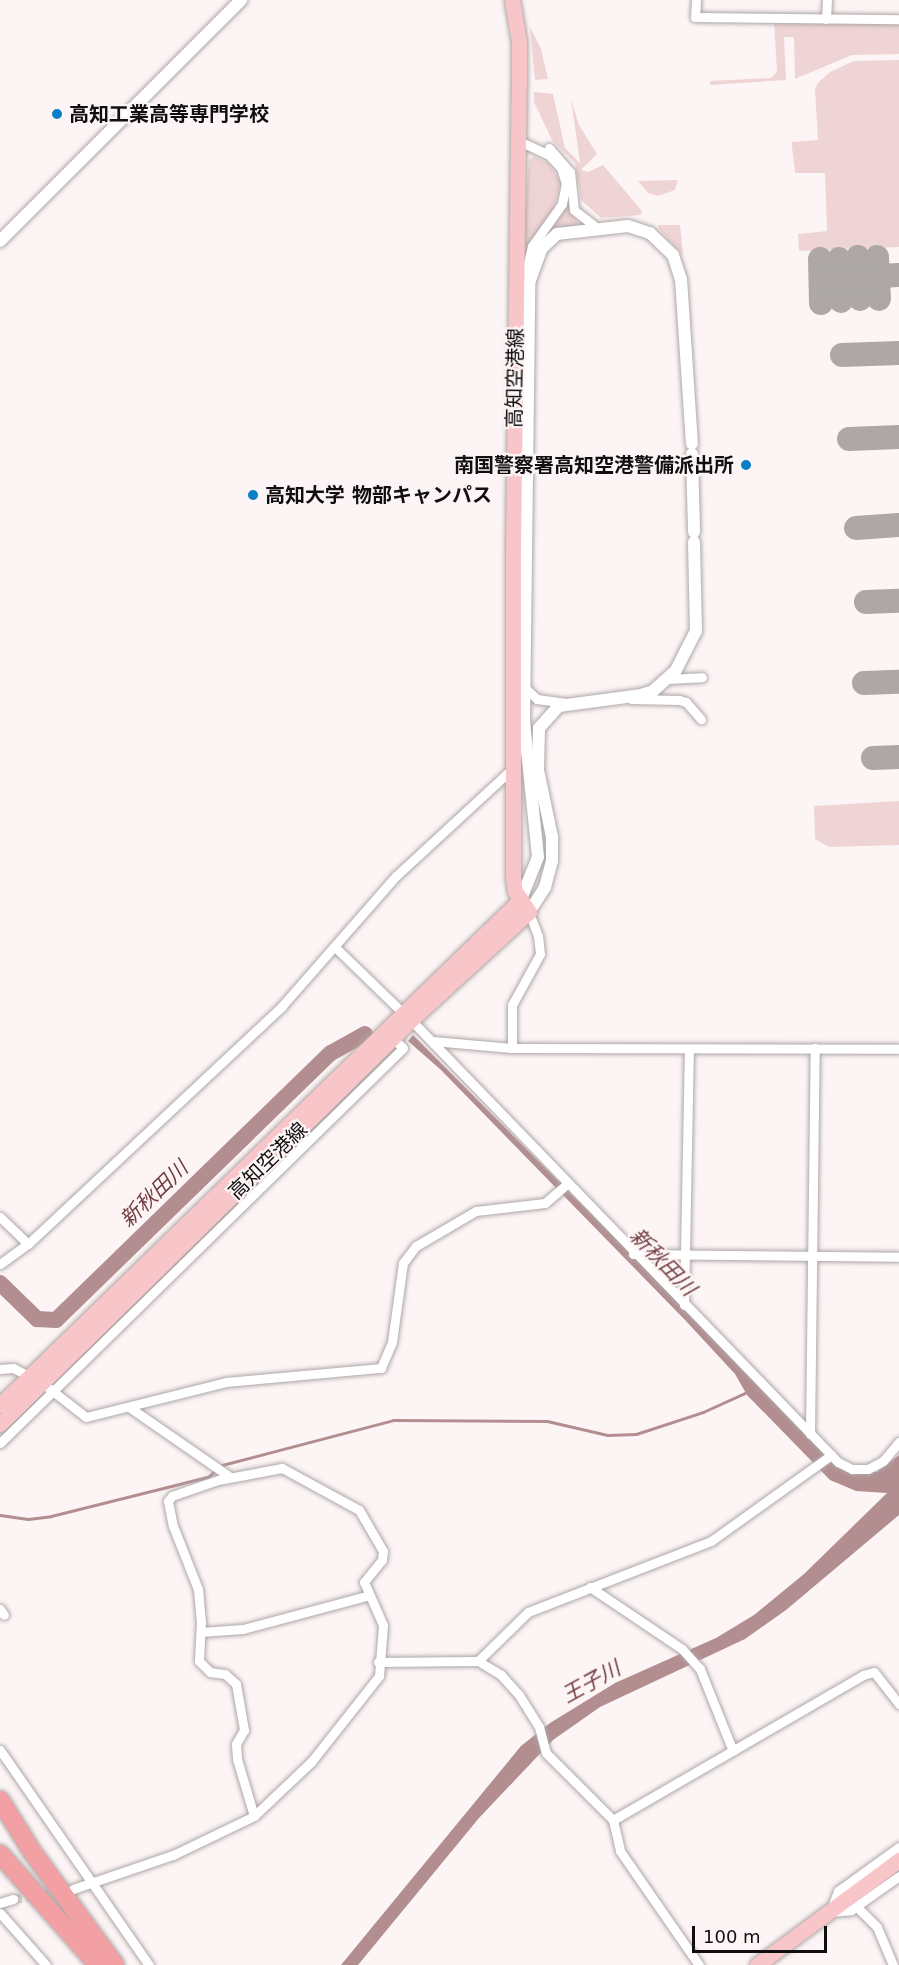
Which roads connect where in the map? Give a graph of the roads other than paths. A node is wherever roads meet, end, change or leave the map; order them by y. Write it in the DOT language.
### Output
graph roads {
  1 [pos="241,0"];
  2 [pos="512,0"];
  3 [pos="696,0"];
  4 [pos="827,0"];
  5 [pos="826,19"];
  6 [pos="899,19"];
  7 [pos="519,141"];
  8 [pos="596,227"];
  9 [pos="0,242"];
  10 [pos="529,283"];
  11 [pos="702,677"];
  12 [pos="668,680"];
  13 [pos="524,687"];
  14 [pos="628,699"];
  15 [pos="566,703"];
  16 [pos="701,719"];
  17 [pos="514,766"];
  18 [pos="525,905"];
  19 [pos="336,948"];
  20 [pos="406,1016"];
  21 [pos="433,1041"];
  22 [pos="512,1048"];
  23 [pos="815,1048"];
  24 [pos="899,1049"];
  25 [pos="689,1050"];
  26 [pos="566,1185"];
  27 [pos="0,1217"];
  28 [pos="28,1244"];
  29 [pos="633,1254"];
  30 [pos="686,1254"];
  31 [pos="813,1255"];
  32 [pos="899,1257"];
  33 [pos="0,1264"];
  34 [pos="684,1305"];
  35 [pos="0,1369"];
  36 [pos="41,1383"];
  37 [pos="0,1405"];
  38 [pos="129,1407"];
  39 [pos="0,1424"];
  40 [pos="810,1434"];
  41 [pos="899,1442"];
  42 [pos="0,1443"];
  43 [pos="830,1456"];
  44 [pos="230,1478"];
  45 [pos="590,1587"];
  46 [pos="370,1595"];
  47 [pos="201,1632"];
  48 [pos="478,1661"];
  49 [pos="378,1662"];
  50 [pos="899,1704"];
  51 [pos="0,1750"];
  52 [pos="733,1751"];
  53 [pos="0,1800"];
  54 [pos="254,1816"];
  55 [pos="613,1820"];
  56 [pos="0,1821"];
  57 [pos="899,1847"];
  58 [pos="0,1854"];
  59 [pos="899,1860"];
  60 [pos="899,1876"];
  61 [pos="91,1884"];
  62 [pos="73,1888"];
  63 [pos="13,1899"];
  64 [pos="0,1903"];
  65 [pos="857,1907"];
  66 [pos="830,1912"];
  67 [pos="0,1914"];
  68 [pos="46,1965"];
  69 [pos="98,1965"];
  70 [pos="109,1965"];
  71 [pos="115,1965"];
  72 [pos="149,1965"];
  73 [pos="699,1965"];
  74 [pos="758,1965"];
  75 [pos="893,1965"];
  1 -- 9 [label="street"];
  2 -- 7 [label="main road, 高知空港線"];
  3 -- 5 [label="street"];
  4 -- 5 [label="street"];
  5 -- 6 [label="street"];
  7 -- 8 [label="street"];
  7 -- 10 [label="street"];
  7 -- 17 [label="main road, 高知空港線"];
  8 -- 10 [label="street"];
  8 -- 12 [label="street"];
  10 -- 13 [label="street"];
  11 -- 12 [label="street"];
  12 -- 14 [label="street"];
  13 -- 15 [label="street"];
  13 -- 18 [label="street"];
  14 -- 15 [label="street"];
  14 -- 16 [label="street"];
  15 -- 18 [label="street"];
  17 -- 18 [label="main road, 高知空港線"];
  17 -- 19 [label="street"];
  18 -- 20 [label="main road, 高知空港線"];
  18 -- 22 [label="street"];
  19 -- 20 [label="street"];
  19 -- 28 [label="street"];
  20 -- 21 [label="street"];
  20 -- 36 [label="main road, 高知空港線"];
  20 -- 36 [label="main road, 高知空港線"];
  21 -- 22 [label="street"];
  21 -- 26 [label="street"];
  22 -- 25 [label="street"];
  23 -- 24 [label="street"];
  23 -- 25 [label="street"];
  23 -- 31 [label="street"];
  25 -- 30 [label="street"];
  26 -- 29 [label="street"];
  26 -- 38 [label="street"];
  27 -- 28 [label="street"];
  28 -- 33 [label="street"];
  29 -- 30 [label="street"];
  29 -- 34 [label="street"];
  30 -- 31 [label="street"];
  30 -- 34 [label="street"];
  31 -- 32 [label="street"];
  31 -- 40 [label="street"];
  34 -- 40 [label="street"];
  35 -- 36 [label="street"];
  36 -- 37 [label="main road, 高知空港線"];
  36 -- 38 [label="street"];
  36 -- 39 [label="main road, 高知空港線"];
  36 -- 42 [label="street"];
  38 -- 44 [label="street"];
  40 -- 43 [label="street"];
  41 -- 43 [label="street"];
  43 -- 45 [label="street"];
  44 -- 46 [label="street"];
  44 -- 47 [label="street"];
  45 -- 48 [label="street"];
  45 -- 52 [label="street"];
  46 -- 47 [label="street"];
  46 -- 49 [label="street"];
  47 -- 54 [label="street"];
  48 -- 49 [label="street"];
  48 -- 55 [label="street"];
  49 -- 54 [label="street"];
  50 -- 52 [label="street"];
  51 -- 61 [label="street"];
  52 -- 55 [label="street"];
  53 -- 71 [label="highway"];
  54 -- 61 [label="street"];
  55 -- 73 [label="street"];
  56 -- 70 [label="highway"];
  57 -- 66 [label="street"];
  58 -- 69 [label="highway"];
  59 -- 66 [label="main road"];
  60 -- 65 [label="street"];
  61 -- 62 [label="street"];
  61 -- 72 [label="street"];
  63 -- 64 [label="street"];
  65 -- 66 [label="street"];
  65 -- 75 [label="street"];
  66 -- 74 [label="main road"];
  67 -- 68 [label="street"];
}
